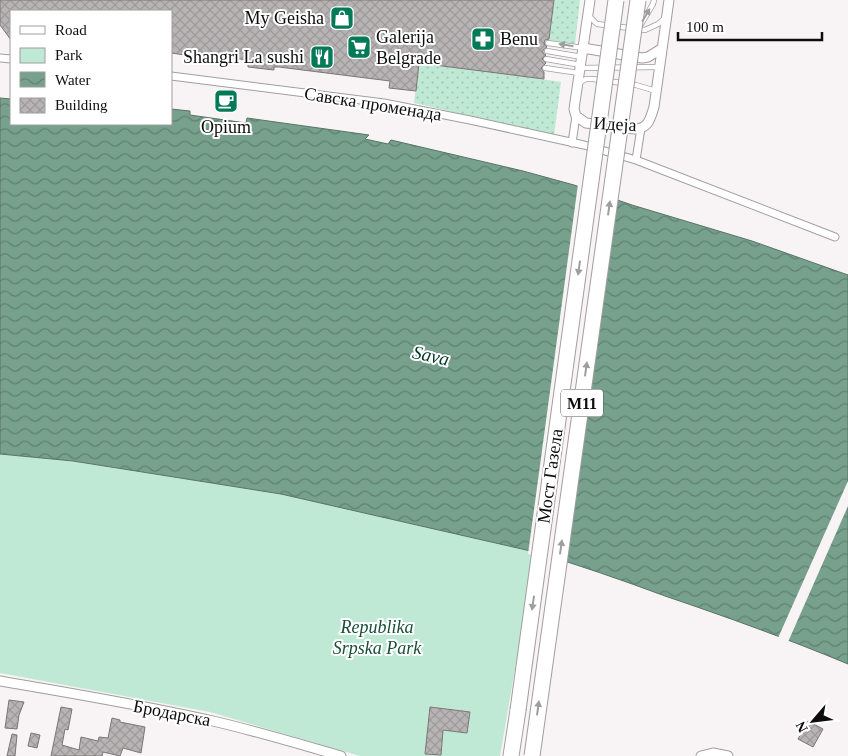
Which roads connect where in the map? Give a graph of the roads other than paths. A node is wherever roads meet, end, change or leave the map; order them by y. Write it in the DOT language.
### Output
graph roads {
  1 [pos="590,0"];
  2 [pos="612,0"];
  3 [pos="616,0"];
  4 [pos="638,0"];
  5 [pos="654,0"];
  6 [pos="669,0"];
  7 [pos="588,15"];
  8 [pos="666,17"];
  9 [pos="608,26"];
  10 [pos="638,30"];
  11 [pos="548,43"];
  12 [pos="661,49"];
  13 [pos="547,51"];
  14 [pos="546,59"];
  15 [pos="581,62"];
  16 [pos="659,67"];
  17 [pos="545,68"];
  18 [pos="172,76"];
  19 [pos="578,83"];
  20 [pos="656,91"];
  21 [pos="576,116"];
  22 [pos="641,128"];
  23 [pos="572,142"];
  24 [pos="636,160"];
  25 [pos="835,237"];
  26 [pos="0,681"];
  27 [pos="724,755"];
  28 [pos="341,756"];
  29 [pos="512,756"];
  30 [pos="532,756"];
  31 [pos="701,756"];
  1 -- 7 [label="street, Идеја"];
  2 -- 9 [label="lane"];
  3 -- 29 [label="highway, Мост Газела / M11, one-way, bridge"];
  30 -- 4 [label="highway, Мост Газела / M11, one-way, bridge"];
  10 -- 5 [label="lane, one-way"];
  6 -- 8 [label="street, Идеја"];
  7 -- 9 [label="lane"];
  7 -- 15 [label="street, Идеја"];
  8 -- 10 [label="lane"];
  8 -- 12 [label="street, Идеја"];
  9 -- 10 [label="lane"];
  15 -- 11 [label="lane, one-way"];
  12 -- 15 [label="street"];
  12 -- 16 [label="street, Идеја"];
  13 -- 15 [label="lane"];
  14 -- 15 [label="lane"];
  15 -- 16 [label="lane"];
  15 -- 17 [label="lane"];
  15 -- 19 [label="street, Идеја"];
  16 -- 20 [label="street, Идеја"];
  18 -- 23 [label="street, Савска променада"];
  19 -- 20 [label="lane"];
  19 -- 21 [label="street, Идеја"];
  20 -- 22 [label="street, Идеја"];
  21 -- 22 [label="street, Идеја"];
  21 -- 23 [label="street"];
  22 -- 24 [label="street"];
  23 -- 24 [label="street, Савска променада"];
  24 -- 25 [label="street, Савска променада"];
  26 -- 28 [label="street, Бродарска"];
  27 -- 31 [label="street"];
}
